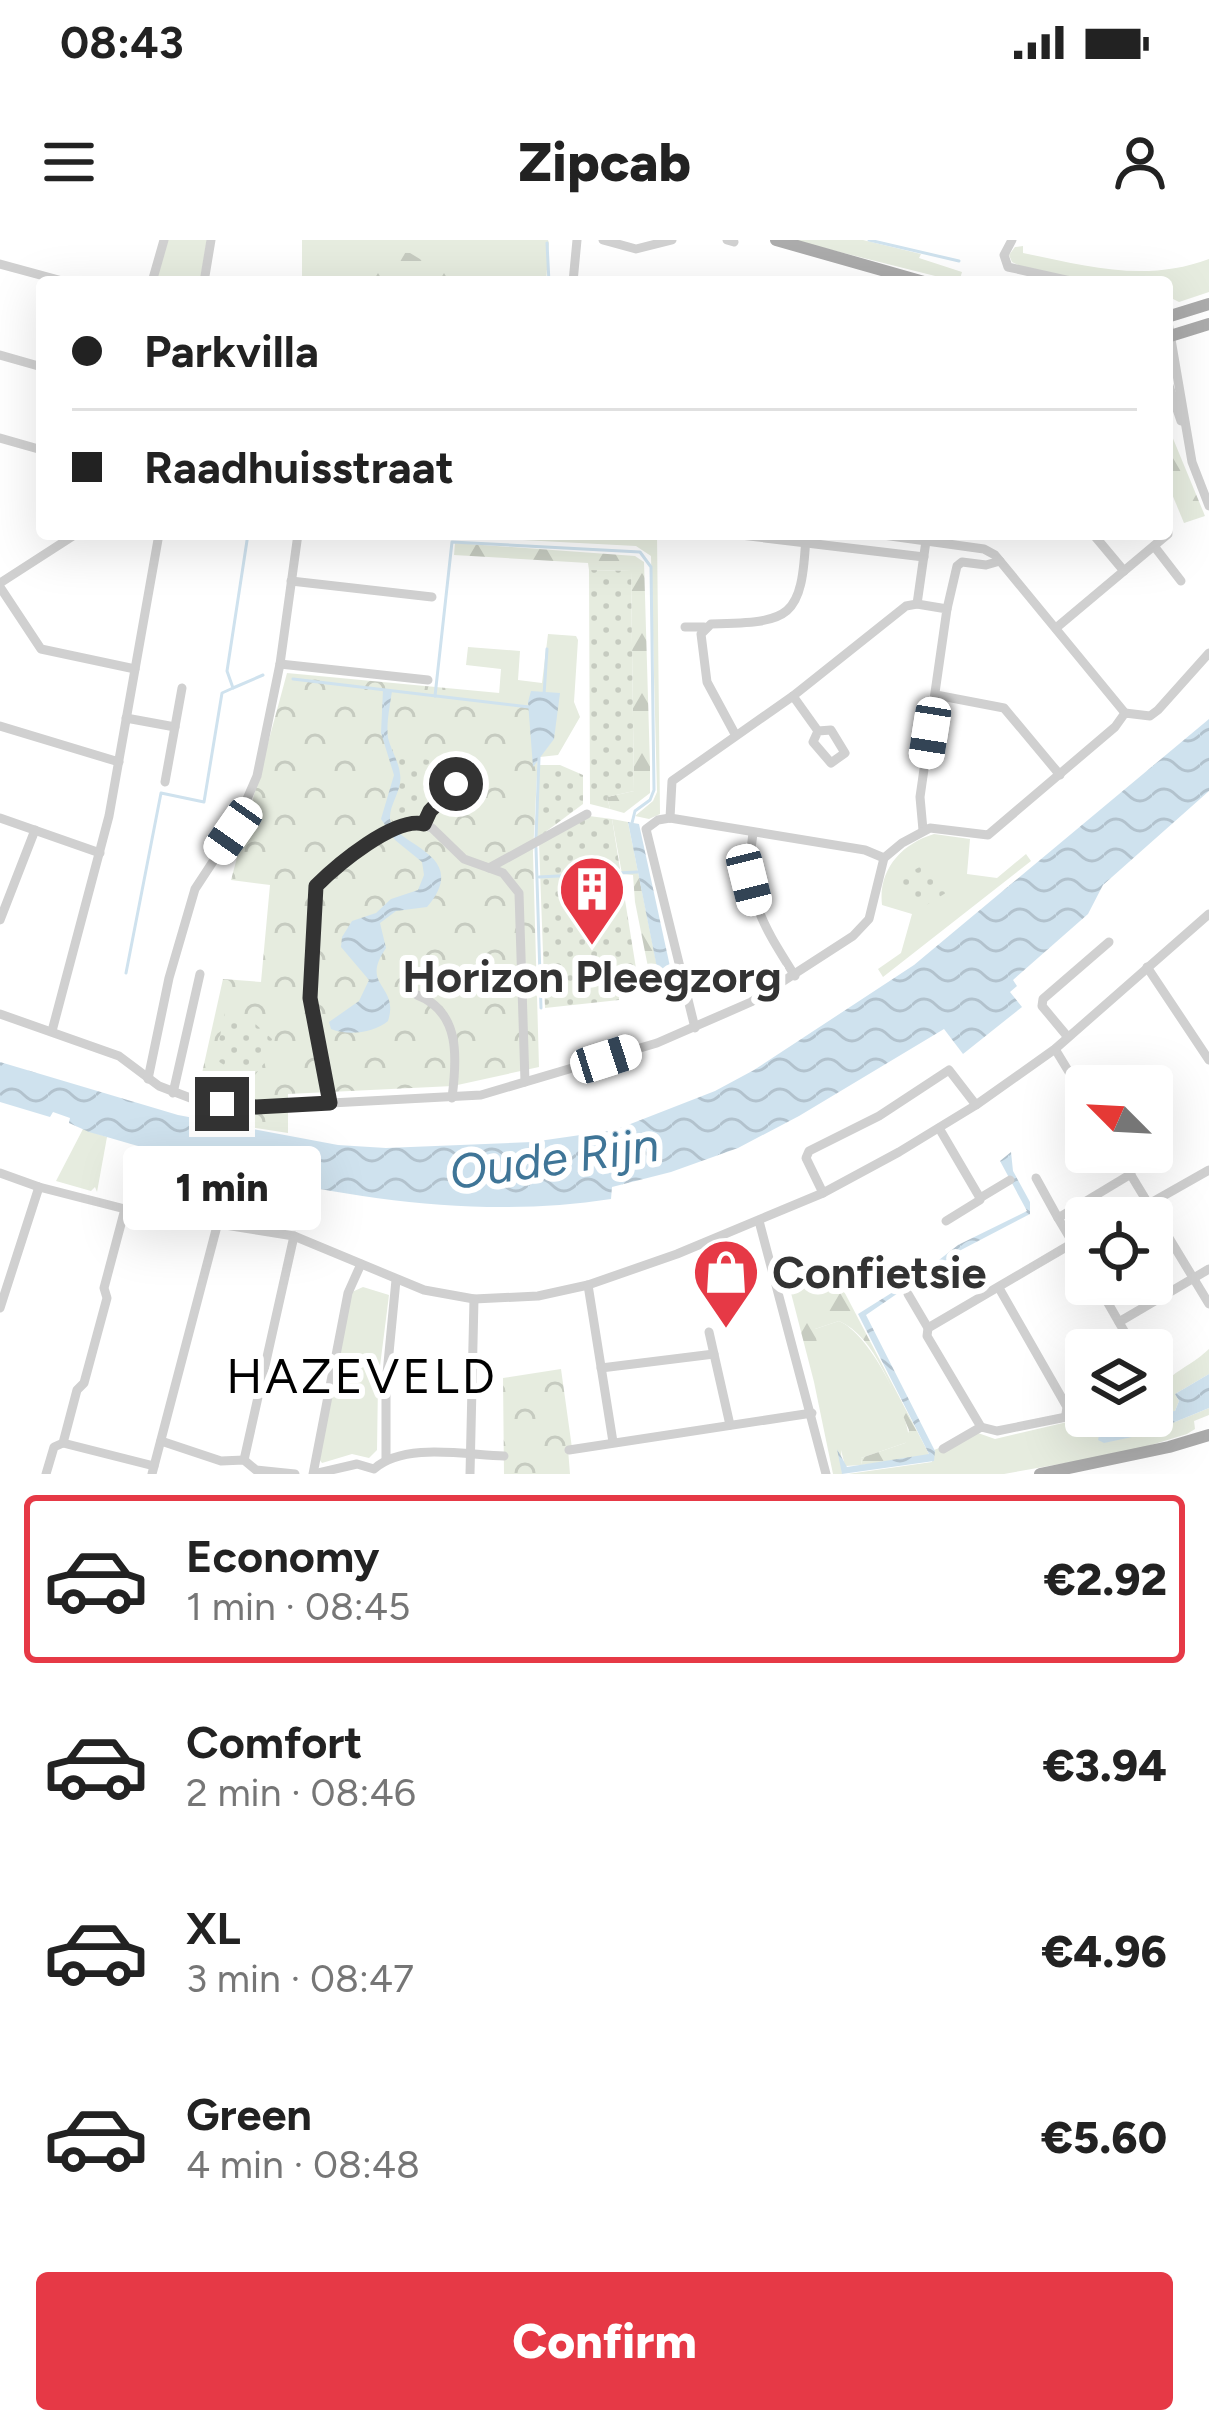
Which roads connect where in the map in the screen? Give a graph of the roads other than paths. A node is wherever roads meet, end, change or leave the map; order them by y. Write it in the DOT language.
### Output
graph roads {
  1 [pos="164,240"];
  2 [pos="212,240"];
  3 [pos="577,240"];
  4 [pos="603,240"];
  5 [pos="672,240"];
  6 [pos="776,240"];
  7 [pos="1012,240"];
  8 [pos="0,264"];
  9 [pos="1031,274"];
  10 [pos="44,276"];
  11 [pos="154,276"];
  12 [pos="205,276"];
  13 [pos="574,276"];
  14 [pos="903,276"];
  15 [pos="1036,276"];
  16 [pos="1042,276"];
  17 [pos="1209,304"];
  18 [pos="1173,315"];
  19 [pos="1209,324"];
  20 [pos="1173,336"];
  21 [pos="0,355"];
  22 [pos="1173,360"];
  23 [pos="36,365"];
  24 [pos="1173,396"];
  25 [pos="1185,427"];
  26 [pos="1,440"];
  27 [pos="36,449"];
  28 [pos="1209,506"];
  29 [pos="67,540"];
  30 [pos="158,540"];
  31 [pos="297,540"];
  32 [pos="806,540"];
  33 [pos="818,540"];
  34 [pos="927,540"];
  35 [pos="941,540"];
  36 [pos="1098,540"];
  37 [pos="1161,540"];
  38 [pos="1154,546"];
  39 [pos="924,557"];
  40 [pos="1000,561"];
  41 [pos="1124,571"];
  42 [pos="291,580"];
  43 [pos="1181,581"];
  44 [pos="0,585"];
  45 [pos="432,597"];
  46 [pos="917,604"];
  47 [pos="950,604"];
  48 [pos="685,627"];
  49 [pos="704,627"];
  50 [pos="1056,628"];
  51 [pos="1209,653"];
  52 [pos="280,664"];
  53 [pos="135,669"];
  54 [pos="428,680"];
  55 [pos="182,688"];
  56 [pos="936,695"];
  57 [pos="793,696"];
  58 [pos="1125,713"];
  59 [pos="126,718"];
  60 [pos="0,725"];
  61 [pos="175,727"];
  62 [pos="818,731"];
  63 [pos="735,734"];
  64 [pos="118,762"];
  65 [pos="450,763"];
  66 [pos="1060,775"];
  67 [pos="166,782"];
  68 [pos="587,814"];
  69 [pos="0,818"];
  70 [pos="670,818"];
  71 [pos="424,824"];
  72 [pos="35,830"];
  73 [pos="923,830"];
  74 [pos="753,833"];
  75 [pos="100,854"];
  76 [pos="884,859"];
  77 [pos="489,868"];
  78 [pos="1209,914"];
  79 [pos="0,920"];
  80 [pos="1109,942"];
  81 [pos="1147,968"];
  82 [pos="200,974"];
  83 [pos="795,976"];
  84 [pos="417,995"];
  85 [pos="0,1014"];
  86 [pos="694,1028"];
  87 [pos="52,1031"];
  88 [pos="1067,1036"];
  89 [pos="1055,1048"];
  90 [pos="1209,1060"];
  91 [pos="1065,1065"];
  92 [pos="148,1079"];
  93 [pos="525,1082"];
  94 [pos="173,1093"];
  95 [pos="452,1098"];
  96 [pos="330,1103"];
  97 [pos="976,1105"];
  98 [pos="939,1128"];
  99 [pos="1209,1170"];
  100 [pos="0,1173"];
  101 [pos="1131,1174"];
  102 [pos="1036,1178"];
  103 [pos="1010,1180"];
  104 [pos="39,1187"];
  105 [pos="823,1193"];
  106 [pos="1145,1197"];
  107 [pos="1161,1197"];
  108 [pos="980,1198"];
  109 [pos="125,1209"];
  110 [pos="1058,1217"];
  111 [pos="759,1221"];
  112 [pos="946,1221"];
  113 [pos="217,1226"];
  114 [pos="1065,1230"];
  115 [pos="294,1236"];
  116 [pos="1173,1244"];
  117 [pos="1065,1249"];
  118 [pos="361,1264"];
  119 [pos="1209,1269"];
  120 [pos="1193,1278"];
  121 [pos="396,1280"];
  122 [pos="588,1285"];
  123 [pos="999,1288"];
  124 [pos="908,1294"];
  125 [pos="474,1299"];
  126 [pos="1209,1304"];
  127 [pos="1109,1305"];
  128 [pos="0,1308"];
  129 [pos="1119,1322"];
  130 [pos="928,1328"];
  131 [pos="1123,1329"];
  132 [pos="709,1331"];
  133 [pos="714,1354"];
  134 [pos="601,1368"];
  135 [pos="1065,1403"];
  136 [pos="812,1413"];
  137 [pos="1065,1414"];
  138 [pos="730,1425"];
  139 [pos="981,1427"];
  140 [pos="1209,1435"];
  141 [pos="160,1441"];
  142 [pos="613,1442"];
  143 [pos="63,1443"];
  144 [pos="943,1449"];
  145 [pos="569,1450"];
  146 [pos="470,1456"];
  147 [pos="504,1456"];
  148 [pos="386,1459"];
  149 [pos="244,1460"];
  150 [pos="153,1470"];
  151 [pos="372,1472"];
  152 [pos="46,1474"];
  153 [pos="295,1474"];
  154 [pos="314,1474"];
  155 [pos="470,1474"];
  156 [pos="826,1474"];
  157 [pos="1040,1474"];
  1 -- 11 [label="street"];
  2 -- 12 [label="street"];
  3 -- 13 [label="street"];
  4 -- 5 [label="street"];
  6 -- 14 [label="main road"];
  7 -- 9 [label="street"];
  8 -- 10 [label="street"];
  9 -- 15 [label="street"];
  9 -- 16 [label="street"];
  17 -- 18 [label="main road"];
  19 -- 20 [label="main road"];
  21 -- 23 [label="street"];
  22 -- 25 [label="street"];
  24 -- 25 [label="street"];
  25 -- 28 [label="street"];
  26 -- 27 [label="street"];
  29 -- 44 [label="street"];
  30 -- 53 [label="street"];
  31 -- 42 [label="street"];
  32 -- 49 [label="street"];
  33 -- 39 [label="street"];
  34 -- 39 [label="street"];
  35 -- 40 [label="street"];
  36 -- 41 [label="street"];
  37 -- 38 [label="street"];
  38 -- 41 [label="street"];
  38 -- 43 [label="street"];
  39 -- 46 [label="street"];
  40 -- 47 [label="street"];
  40 -- 50 [label="street"];
  41 -- 50 [label="street"];
  42 -- 45 [label="street"];
  42 -- 52 [label="street"];
  44 -- 53 [label="street"];
  46 -- 47 [label="street"];
  46 -- 57 [label="street"];
  47 -- 56 [label="street"];
  48 -- 49 [label="street"];
  49 -- 63 [label="street"];
  50 -- 58 [label="street"];
  51 -- 58 [label="street"];
  52 -- 54 [label="street"];
  52 -- 92 [label="street"];
  53 -- 59 [label="street"];
  55 -- 61 [label="street"];
  56 -- 66 [label="street"];
  56 -- 73 [label="street"];
  57 -- 62 [label="street"];
  57 -- 63 [label="street"];
  58 -- 66 [label="street"];
  59 -- 61 [label="street"];
  59 -- 64 [label="street"];
  60 -- 64 [label="street"];
  61 -- 67 [label="street"];
  63 -- 70 [label="street"];
  64 -- 75 [label="street"];
  65 -- 71 [label="street"];
  66 -- 73 [label="street"];
  68 -- 77 [label="street"];
  69 -- 72 [label="street"];
  70 -- 74 [label="street"];
  70 -- 86 [label="street"];
  71 -- 77 [label="street"];
  71 -- 96 [label="street"];
  72 -- 75 [label="street"];
  72 -- 79 [label="street"];
  73 -- 76 [label="street"];
  74 -- 76 [label="street"];
  74 -- 83 [label="street"];
  75 -- 87 [label="street"];
  76 -- 83 [label="street"];
  77 -- 93 [label="street"];
  78 -- 81 [label="street"];
  80 -- 88 [label="street"];
  81 -- 88 [label="street"];
  81 -- 90 [label="street"];
  82 -- 94 [label="street"];
  83 -- 86 [label="street"];
  84 -- 95 [label="street"];
  85 -- 87 [label="street"];
  86 -- 93 [label="street"];
  87 -- 92 [label="street"];
  88 -- 89 [label="street"];
  89 -- 91 [label="street"];
  89 -- 97 [label="street"];
  92 -- 94 [label="street"];
  93 -- 95 [label="street"];
  94 -- 96 [label="street"];
  95 -- 96 [label="street"];
  97 -- 98 [label="street"];
  97 -- 105 [label="street"];
  98 -- 105 [label="street"];
  98 -- 108 [label="street"];
  99 -- 107 [label="street"];
  100 -- 104 [label="street"];
  101 -- 106 [label="street"];
  101 -- 110 [label="street"];
  102 -- 110 [label="street"];
  103 -- 108 [label="street"];
  104 -- 109 [label="street"];
  104 -- 128 [label="street"];
  105 -- 111 [label="street"];
  108 -- 112 [label="street"];
  109 -- 113 [label="street"];
  109 -- 143 [label="street"];
  110 -- 114 [label="street"];
  111 -- 122 [label="street"];
  111 -- 136 [label="street"];
  113 -- 115 [label="street"];
  113 -- 141 [label="street"];
  115 -- 118 [label="street"];
  115 -- 149 [label="street"];
  116 -- 120 [label="street"];
  117 -- 123 [label="street"];
  118 -- 121 [label="street"];
  118 -- 154 [label="street"];
  119 -- 120 [label="street"];
  120 -- 126 [label="street"];
  120 -- 129 [label="street"];
  121 -- 125 [label="street"];
  121 -- 148 [label="street"];
  122 -- 125 [label="street"];
  122 -- 134 [label="street"];
  123 -- 130 [label="street"];
  123 -- 135 [label="street"];
  124 -- 130 [label="street"];
  125 -- 146 [label="street"];
  127 -- 129 [label="street"];
  129 -- 131 [label="street"];
  130 -- 139 [label="street"];
  132 -- 133 [label="street"];
  133 -- 134 [label="street"];
  133 -- 138 [label="street"];
  134 -- 142 [label="street"];
  136 -- 138 [label="street"];
  136 -- 156 [label="street"];
  137 -- 139 [label="street"];
  138 -- 142 [label="street"];
  139 -- 144 [label="street"];
  140 -- 157 [label="main road"];
  141 -- 149 [label="street"];
  141 -- 150 [label="street"];
  142 -- 145 [label="street"];
  143 -- 150 [label="street"];
  143 -- 152 [label="street"];
  146 -- 147 [label="street"];
  146 -- 148 [label="street"];
  146 -- 155 [label="street"];
  148 -- 151 [label="street"];
  149 -- 153 [label="street"];
  151 -- 154 [label="street"];
}
